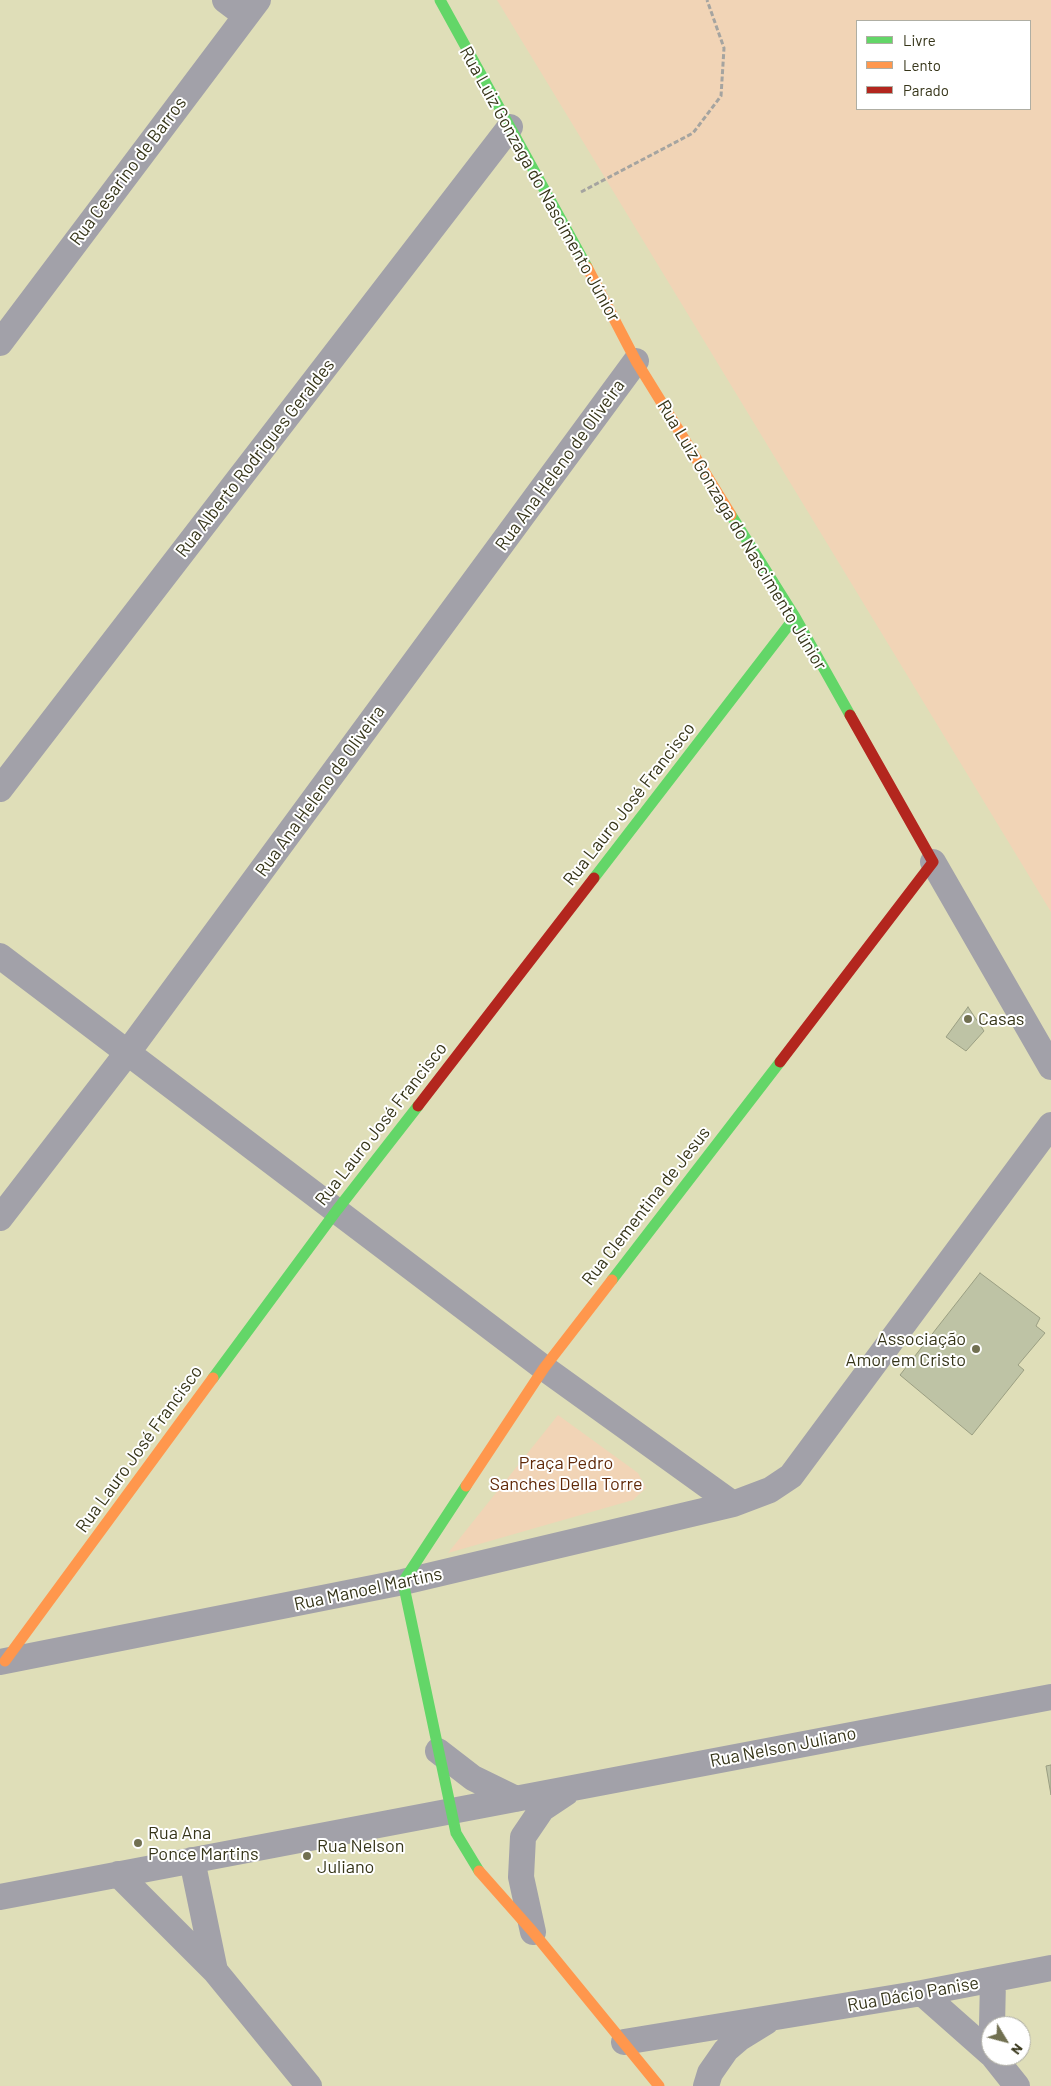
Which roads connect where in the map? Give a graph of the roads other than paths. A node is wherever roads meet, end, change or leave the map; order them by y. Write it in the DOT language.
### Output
graph roads {
  1 [pos="440,0"];
  2 [pos="242,5"];
  3 [pos="510,127"];
  4 [pos="0,343"];
  5 [pos="636,361"];
  6 [pos="795,617"];
  7 [pos="0,789"];
  8 [pos="933,862"];
  9 [pos="0,956"];
  10 [pos="128,1052"];
  11 [pos="1051,1067"];
  12 [pos="1051,1125"];
  13 [pos="337,1210"];
  14 [pos="0,1218"];
  15 [pos="544,1368"];
  16 [pos="733,1504"];
  17 [pos="403,1582"];
  18 [pos="3,1661"];
  19 [pos="1051,1697"];
  20 [pos="438,1751"];
  21 [pos="572,1788"];
  22 [pos="516,1799"];
  23 [pos="451,1811"];
  24 [pos="192,1860"];
  25 [pos="118,1874"];
  26 [pos="0,1897"];
  27 [pos="533,1932"];
  28 [pos="1051,1968"];
  29 [pos="215,1971"];
  30 [pos="993,1980"];
  31 [pos="922,1993"];
  32 [pos="775,2016"];
  33 [pos="992,2016"];
  34 [pos="624,2042"];
  35 [pos="981,2045"];
  36 [pos="1001,2066"];
  37 [pos="309,2086"];
  38 [pos="659,2086"];
  39 [pos="706,2086"];
  40 [pos="1017,2086"];
  1 -- 3 [label="street, Rua Luiz Gonzaga do Nascimento Júnior"];
  2 -- 4 [label="street, Rua Cesarino de Barros"];
  3 -- 5 [label="street, Rua Luiz Gonzaga do Nascimento Júnior"];
  3 -- 7 [label="street, Rua Alberto Rodrigues Geraldes"];
  5 -- 6 [label="street, Rua Luiz Gonzaga do Nascimento Júnior"];
  5 -- 10 [label="street, Rua Ana Heleno de Oliveira"];
  6 -- 8 [label="street, Rua Luiz Gonzaga do Nascimento Júnior"];
  6 -- 13 [label="street, Rua Lauro José Francisco"];
  8 -- 11 [label="street, Rua Luiz Gonzaga do Nascimento Júnior"];
  8 -- 15 [label="street, Rua Clementina de Jesus"];
  9 -- 10 [label="street"];
  10 -- 13 [label="street"];
  10 -- 14 [label="street, Rua Ana Heleno de Oliveira"];
  12 -- 16 [label="street, Rua Manoel Martins"];
  13 -- 15 [label="street"];
  13 -- 18 [label="street, Rua Lauro José Francisco"];
  15 -- 16 [label="street"];
  15 -- 17 [label="street, Rua Clementina de Jesus"];
  16 -- 17 [label="street, Rua Manoel Martins"];
  17 -- 18 [label="street, Rua Manoel Martins"];
  17 -- 20 [label="street"];
  19 -- 21 [label="street, Rua Nelson Juliano"];
  20 -- 22 [label="street"];
  20 -- 23 [label="street"];
  21 -- 22 [label="street, Rua Nelson Juliano"];
  21 -- 27 [label="street"];
  22 -- 23 [label="street, Rua Nelson Juliano"];
  23 -- 24 [label="street, Rua Nelson Juliano"];
  23 -- 27 [label="street"];
  24 -- 25 [label="street, Rua Nelson Juliano"];
  24 -- 29 [label="street"];
  25 -- 26 [label="street, Rua Nelson Juliano"];
  25 -- 29 [label="street"];
  27 -- 34 [label="street"];
  28 -- 30 [label="street, Rua Dácio Panise"];
  29 -- 37 [label="street"];
  30 -- 31 [label="street, Rua Dácio Panise"];
  30 -- 33 [label="street"];
  31 -- 32 [label="street, Rua Dácio Panise"];
  31 -- 35 [label="street"];
  32 -- 34 [label="street, Rua Dácio Panise"];
  32 -- 39 [label="street, Rua Dácio Panise"];
  34 -- 38 [label="street"];
  36 -- 40 [label="street"];
}
